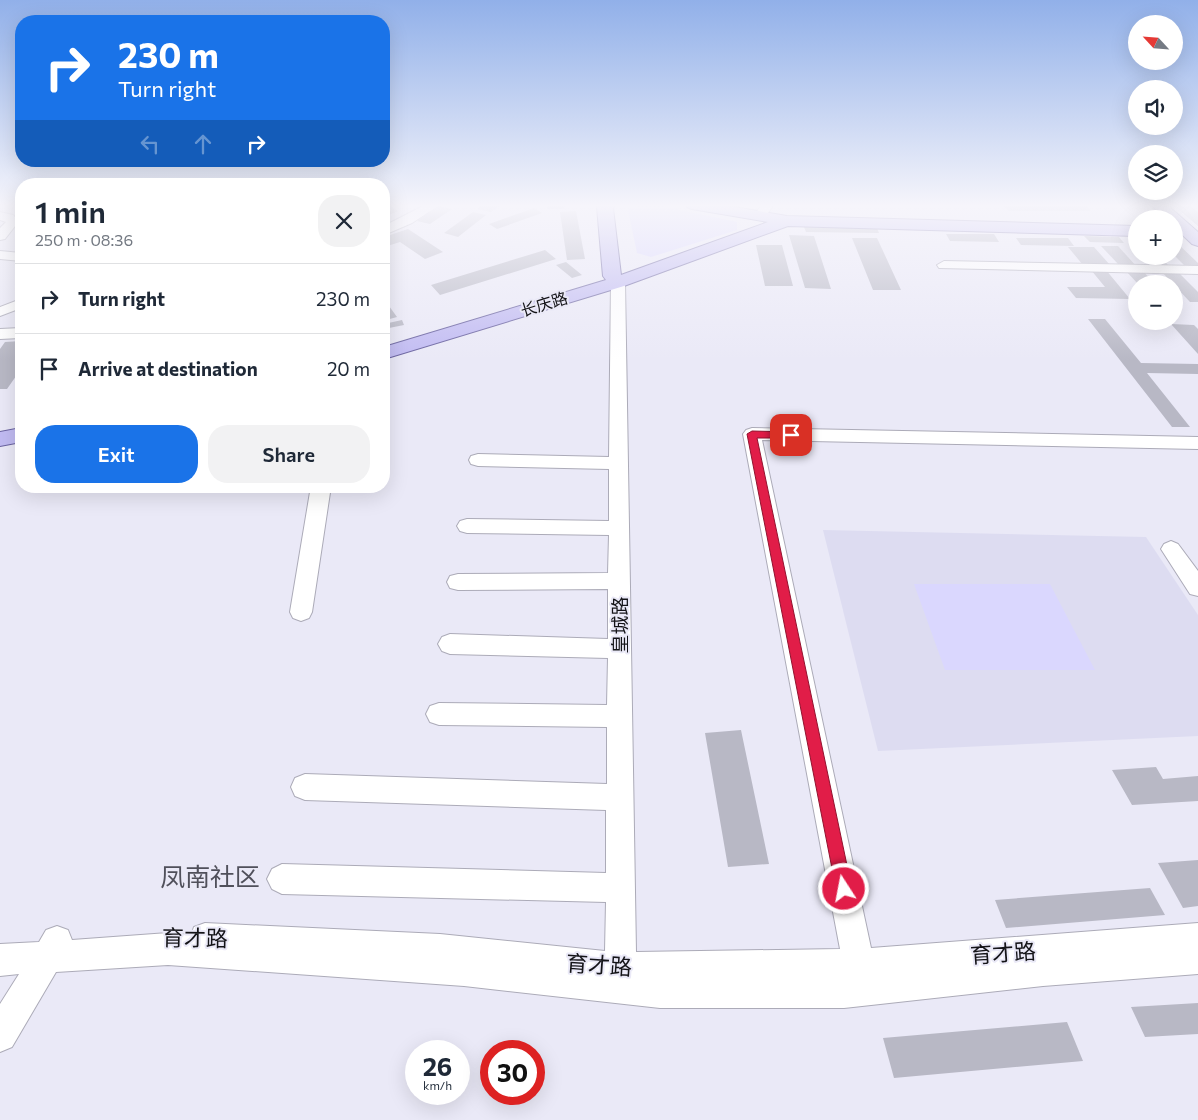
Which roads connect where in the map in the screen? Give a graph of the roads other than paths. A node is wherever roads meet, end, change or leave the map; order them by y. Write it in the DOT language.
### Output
graph roads {
  1 [pos="615,256"];
  2 [pos="669,256"];
  3 [pos="944,265"];
  4 [pos="1198,270"];
  5 [pos="618,277"];
  6 [pos="15,306"];
  7 [pos="0,312"];
  8 [pos="15,333"];
  9 [pos="0,334"];
  10 [pos="390,345"];
  11 [pos="390,351"];
  12 [pos="15,428"];
  13 [pos="0,432"];
  14 [pos="15,436"];
  15 [pos="0,439"];
  16 [pos="1198,443"];
  17 [pos="478,460"];
  18 [pos="620,463"];
  19 [pos="320,493"];
  20 [pos="467,526"];
  21 [pos="620,528"];
  22 [pos="1171,549"];
  23 [pos="620,581"];
  24 [pos="458,582"];
  25 [pos="1198,588"];
  26 [pos="301,612"];
  27 [pos="450,644"];
  28 [pos="620,649"];
  29 [pos="439,714"];
  30 [pos="620,716"];
  31 [pos="304,786"];
  32 [pos="620,797"];
  33 [pos="282,878"];
  34 [pos="621,888"];
  35 [pos="1198,938"];
  36 [pos="0,947"];
  37 [pos="52,949"];
  38 [pos="1198,958"];
  39 [pos="0,960"];
  40 [pos="859,965"];
  41 [pos="622,978"];
  42 [pos="0,1035"];
  1 -- 5 [label="main road, 皇城路"];
  2 -- 5 [label="main road, 长庆路"];
  3 -- 4 [label="street"];
  5 -- 10 [label="main road"];
  5 -- 11 [label="main road, 长庆路"];
  5 -- 18 [label="street, 皇城路"];
  6 -- 7 [label="street"];
  8 -- 9 [label="street"];
  12 -- 13 [label="main road"];
  14 -- 15 [label="main road"];
  16 -- 40 [label="street"];
  17 -- 18 [label="street"];
  18 -- 21 [label="street, 皇城路"];
  19 -- 26 [label="street"];
  20 -- 21 [label="street"];
  21 -- 23 [label="street, 皇城路"];
  22 -- 25 [label="street"];
  23 -- 24 [label="street"];
  23 -- 28 [label="street, 皇城路"];
  27 -- 28 [label="street"];
  28 -- 30 [label="street, 皇城路"];
  29 -- 30 [label="street"];
  30 -- 32 [label="street, 皇城路"];
  31 -- 32 [label="street"];
  32 -- 34 [label="street, 皇城路"];
  33 -- 34 [label="street"];
  34 -- 41 [label="street, 皇城路"];
  35 -- 40 [label="street, 育才路"];
  36 -- 37 [label="street"];
  37 -- 39 [label="street"];
  37 -- 41 [label="street"];
  37 -- 42 [label="street"];
  38 -- 41 [label="street"];
  40 -- 41 [label="street, 育才路"];
}
